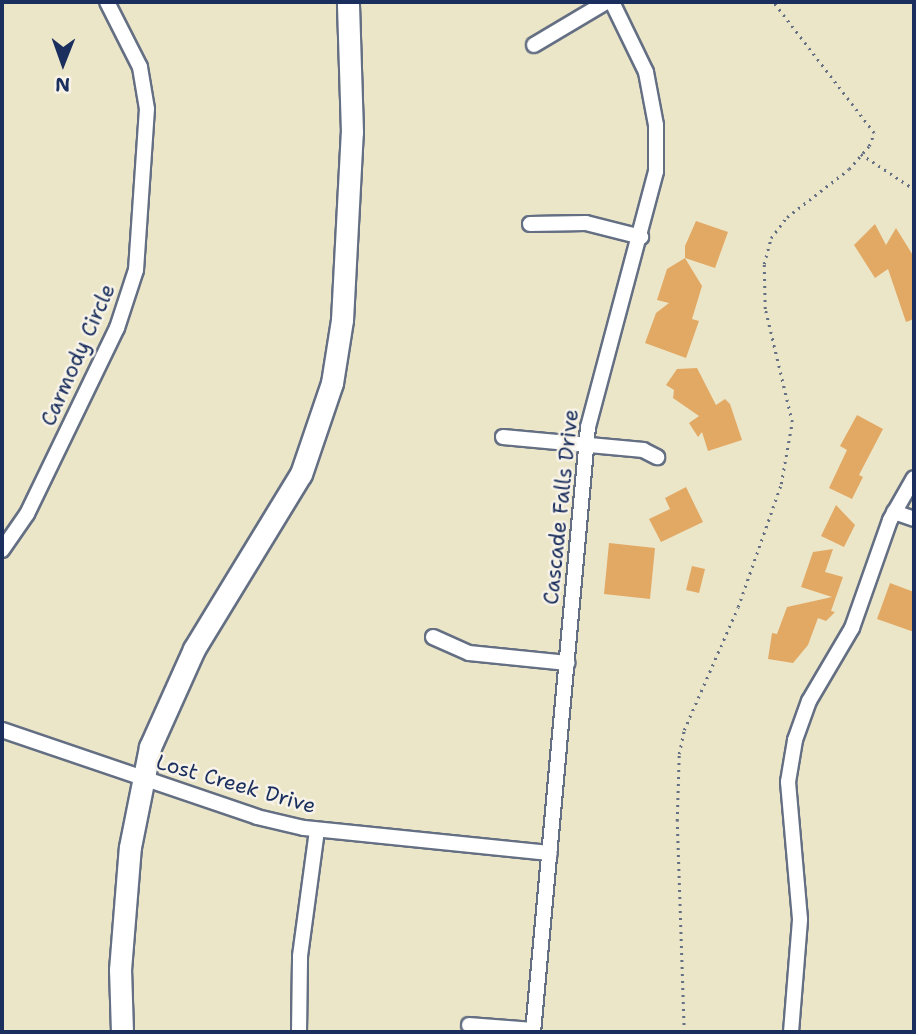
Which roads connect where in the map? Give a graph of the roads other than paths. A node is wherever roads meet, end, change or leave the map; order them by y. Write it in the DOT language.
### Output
graph roads {
  1 [pos="107,2"];
  2 [pos="348,2"];
  3 [pos="606,2"];
  4 [pos="612,2"];
  5 [pos="534,45"];
  6 [pos="530,224"];
  7 [pos="641,237"];
  8 [pos="503,437"];
  9 [pos="587,444"];
  10 [pos="657,457"];
  11 [pos="914,478"];
  12 [pos="894,512"];
  13 [pos="914,519"];
  14 [pos="2,550"];
  15 [pos="433,637"];
  16 [pos="567,663"];
  17 [pos="2,730"];
  18 [pos="141,778"];
  19 [pos="317,831"];
  20 [pos="550,853"];
  21 [pos="469,1024"];
  22 [pos="533,1031"];
  23 [pos="122,1032"];
  24 [pos="299,1032"];
  25 [pos="791,1032"];
  1 -- 14 [label="street, Carmody Circle"];
  2 -- 18 [label="street"];
  3 -- 5 [label="street"];
  4 -- 7 [label="street, Cascade Falls Drive"];
  6 -- 7 [label="street"];
  7 -- 9 [label="street, Cascade Falls Drive"];
  8 -- 9 [label="street"];
  9 -- 10 [label="street"];
  9 -- 16 [label="street, Cascade Falls Drive"];
  11 -- 12 [label="street"];
  12 -- 13 [label="street"];
  12 -- 25 [label="street"];
  15 -- 16 [label="street"];
  16 -- 20 [label="street, Cascade Falls Drive"];
  17 -- 18 [label="street, Lost Creek Drive"];
  18 -- 19 [label="street, Lost Creek Drive"];
  18 -- 23 [label="street"];
  19 -- 20 [label="street, Lost Creek Drive"];
  19 -- 24 [label="street"];
  20 -- 22 [label="street, Cascade Falls Drive"];
  21 -- 22 [label="street"];
}
